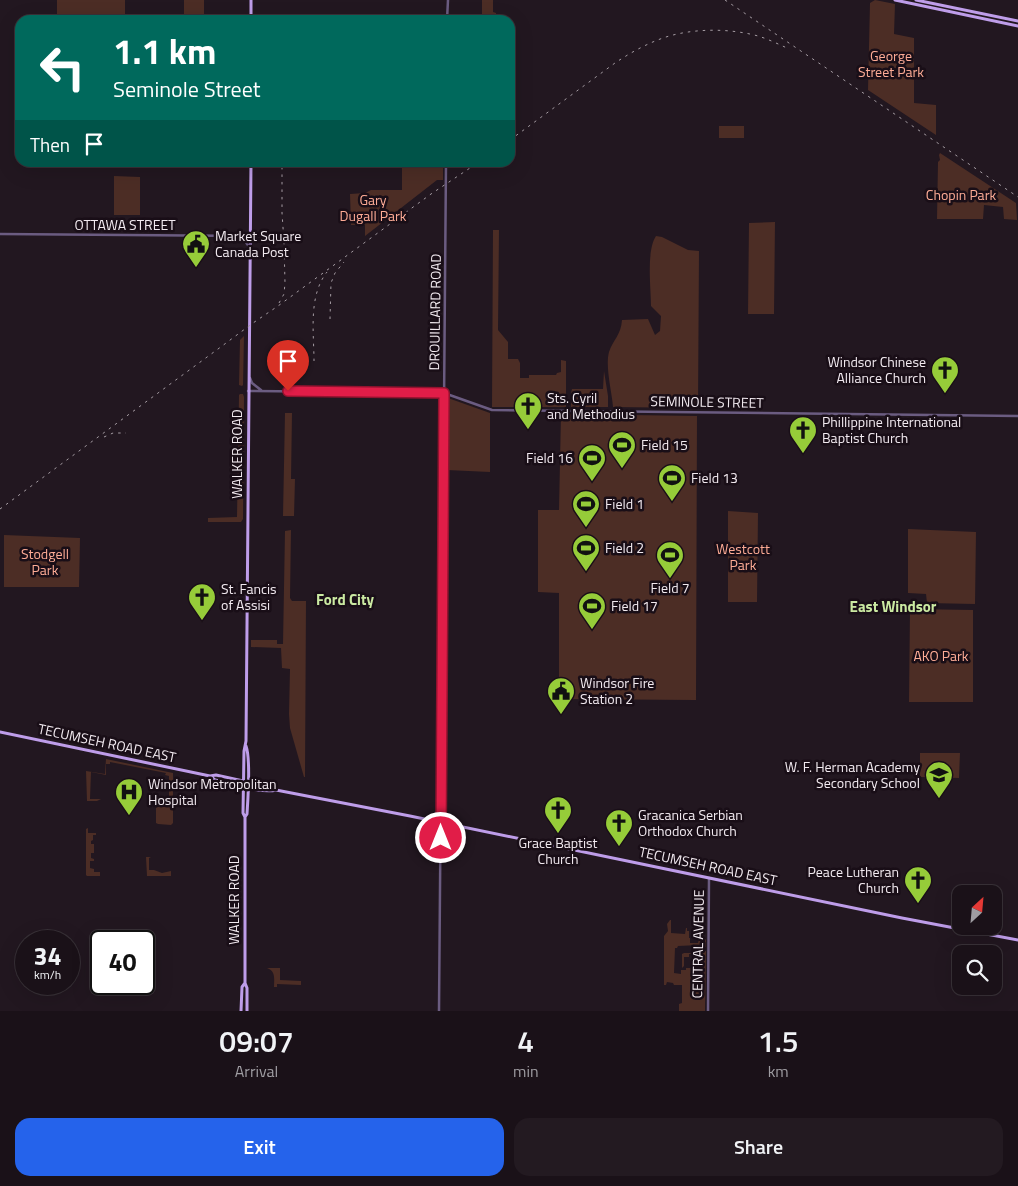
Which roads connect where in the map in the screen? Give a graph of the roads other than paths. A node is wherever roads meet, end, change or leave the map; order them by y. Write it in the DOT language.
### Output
graph roads {
  1 [pos="251,0"];
  2 [pos="448,0"];
  3 [pos="895,0"];
  4 [pos="916,0"];
  5 [pos="251,15"];
  6 [pos="447,15"];
  7 [pos="1018,21"];
  8 [pos="1018,26"];
  9 [pos="250,167"];
  10 [pos="446,167"];
  11 [pos="0,234"];
  12 [pos="234,235"];
  13 [pos="250,236"];
  14 [pos="250,250"];
  15 [pos="249,373"];
  16 [pos="248,391"];
  17 [pos="265,391"];
  18 [pos="444,393"];
  19 [pos="1018,416"];
  20 [pos="0,732"];
  21 [pos="246,746"];
  22 [pos="244,767"];
  23 [pos="210,776"];
  24 [pos="232,778"];
  25 [pos="244,781"];
  26 [pos="248,782"];
  27 [pos="230,783"];
  28 [pos="244,786"];
  29 [pos="248,787"];
  30 [pos="258,789"];
  31 [pos="276,790"];
  32 [pos="245,798"];
  33 [pos="441,823"];
  34 [pos="709,878"];
  35 [pos="1018,940"];
  36 [pos="245,983"];
  37 [pos="242,1011"];
  38 [pos="247,1011"];
  39 [pos="439,1011"];
  40 [pos="708,1011"];
  1 -- 5 [label="main road"];
  2 -- 6 [label="street"];
  3 -- 8 [label="main road"];
  4 -- 7 [label="main road"];
  9 -- 13 [label="main road, WALKER ROAD"];
  10 -- 18 [label="street, DROUILLARD ROAD"];
  11 -- 12 [label="street, OTTAWA STREET"];
  12 -- 13 [label="street, OTTAWA STREET"];
  12 -- 14 [label="street"];
  13 -- 14 [label="main road, WALKER ROAD"];
  14 -- 15 [label="main road, WALKER ROAD"];
  15 -- 16 [label="main road, WALKER ROAD"];
  15 -- 17 [label="street"];
  16 -- 17 [label="street, SEMINOLE STREET"];
  16 -- 21 [label="main road, WALKER ROAD"];
  17 -- 18 [label="street, SEMINOLE STREET"];
  18 -- 19 [label="street, SEMINOLE STREET"];
  18 -- 33 [label="street, DROUILLARD ROAD"];
  20 -- 23 [label="main road, TECUMSEH ROAD EAST"];
  21 -- 22 [label="main road, WALKER ROAD"];
  21 -- 26 [label="main road, WALKER ROAD"];
  22 -- 24 [label="main road"];
  22 -- 25 [label="main road, WALKER ROAD"];
  23 -- 24 [label="main road, TECUMSEH ROAD EAST"];
  23 -- 27 [label="main road, TECUMSEH ROAD EAST"];
  24 -- 25 [label="main road, TECUMSEH ROAD EAST"];
  25 -- 26 [label="main road, TECUMSEH ROAD EAST"];
  25 -- 28 [label="main road, WALKER ROAD"];
  26 -- 29 [label="main road, WALKER ROAD"];
  26 -- 31 [label="main road, TECUMSEH ROAD EAST"];
  27 -- 28 [label="main road, TECUMSEH ROAD EAST"];
  27 -- 32 [label="main road"];
  28 -- 29 [label="main road, TECUMSEH ROAD EAST"];
  28 -- 32 [label="main road, WALKER ROAD"];
  29 -- 30 [label="main road, TECUMSEH ROAD EAST"];
  29 -- 32 [label="main road, WALKER ROAD"];
  30 -- 31 [label="main road, TECUMSEH ROAD EAST"];
  30 -- 32 [label="main road"];
  31 -- 33 [label="main road, TECUMSEH ROAD EAST"];
  32 -- 36 [label="main road, WALKER ROAD"];
  33 -- 34 [label="main road, TECUMSEH ROAD EAST"];
  33 -- 39 [label="street, DROUILLARD ROAD"];
  34 -- 35 [label="main road, TECUMSEH ROAD EAST"];
  34 -- 40 [label="street, CENTRAL AVENUE"];
  36 -- 37 [label="main road, WALKER ROAD"];
  36 -- 38 [label="main road, WALKER ROAD"];
}
